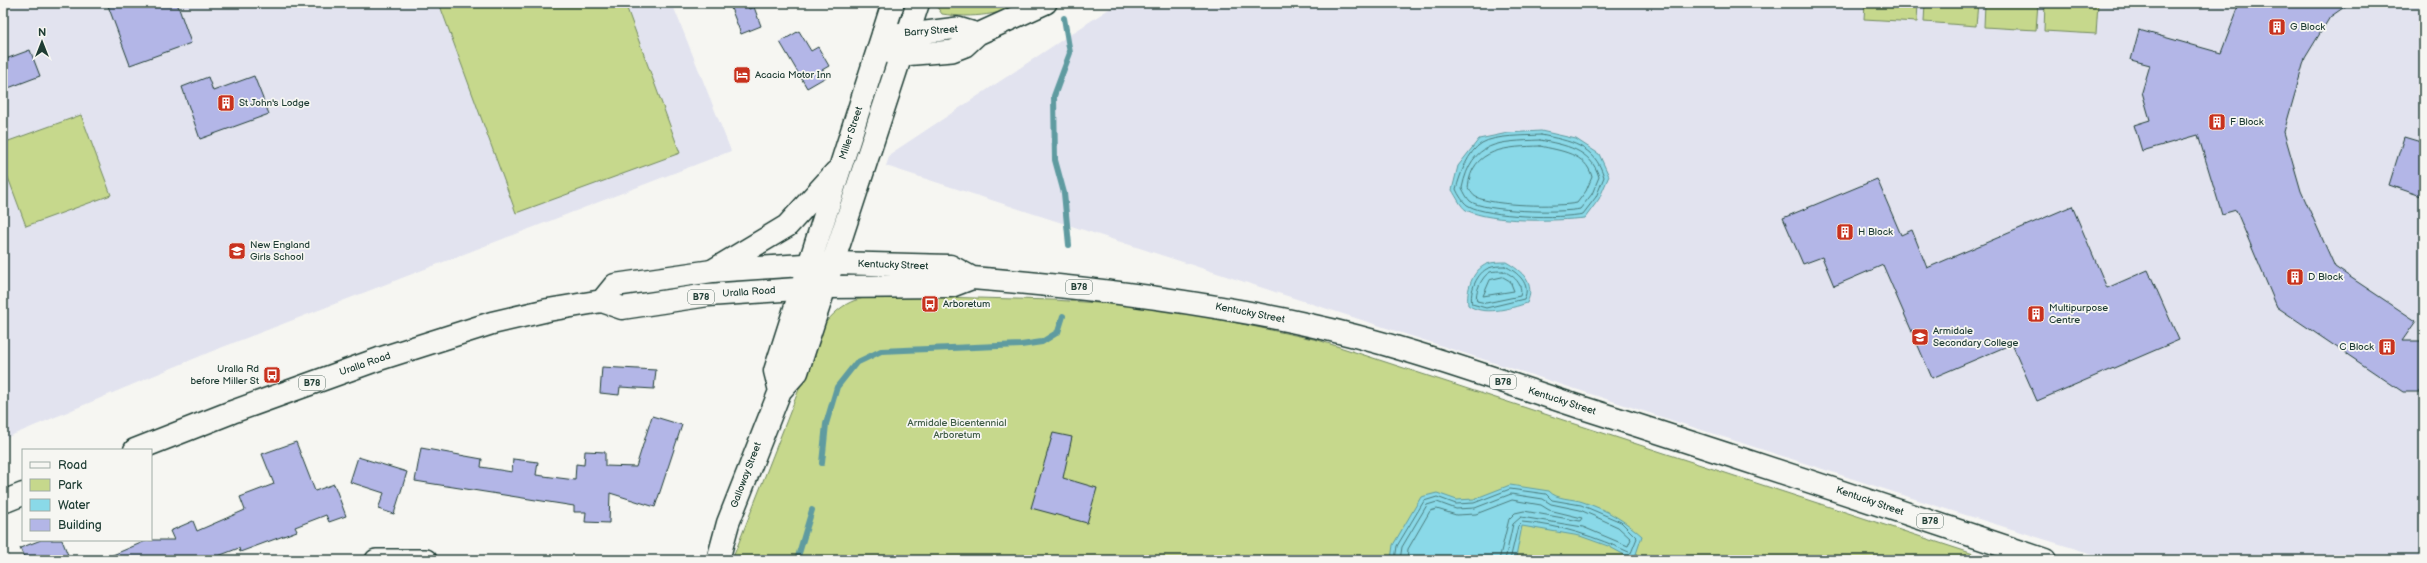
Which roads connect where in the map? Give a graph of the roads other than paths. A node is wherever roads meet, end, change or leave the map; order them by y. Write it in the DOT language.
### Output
graph roads {
  1 [pos="893,3"];
  2 [pos="918,3"];
  3 [pos="1046,3"];
  4 [pos="910,34"];
  5 [pos="978,34"];
  6 [pos="880,42"];
  7 [pos="903,55"];
  8 [pos="841,167"];
  9 [pos="834,263"];
  10 [pos="810,264"];
  11 [pos="712,271"];
  12 [pos="972,278"];
  13 [pos="826,287"];
  14 [pos="802,288"];
  15 [pos="602,301"];
  16 [pos="780,391"];
  17 [pos="138,449"];
  18 [pos="22,494"];
  19 [pos="3,502"];
  20 [pos="376,560"];
  21 [pos="426,560"];
  22 [pos="718,560"];
  23 [pos="2045,560"];
  1 -- 6 [label="main road, Miller Street"];
  2 -- 4 [label="main road"];
  3 -- 5 [label="street, Barry Street"];
  4 -- 5 [label="street, Barry Street"];
  4 -- 6 [label="street, Barry Street"];
  4 -- 7 [label="main road"];
  5 -- 7 [label="street, Barry Street"];
  6 -- 7 [label="street, Barry Street"];
  6 -- 8 [label="main road, Miller Street"];
  7 -- 9 [label="main road"];
  8 -- 10 [label="main road, Miller Street"];
  8 -- 11 [label="main road"];
  9 -- 10 [label="main road, Kentucky Street / B78"];
  9 -- 12 [label="main road, Kentucky Street / B78"];
  9 -- 13 [label="main road, Galloway Street"];
  10 -- 11 [label="main road, B78"];
  10 -- 14 [label="main road"];
  11 -- 15 [label="main road, B78"];
  12 -- 13 [label="main road, Kentucky Street / B78"];
  12 -- 23 [label="main road, Kentucky Street / B78"];
  13 -- 14 [label="main road, Uralla Road / B78"];
  13 -- 16 [label="main road, Galloway Street"];
  14 -- 15 [label="main road, Uralla Road / B78"];
  14 -- 16 [label="main road"];
  15 -- 17 [label="main road, Uralla Road / B78"];
  16 -- 22 [label="main road, Galloway Street"];
  18 -- 19 [label="main road"];
  20 -- 21 [label="street"];
}
